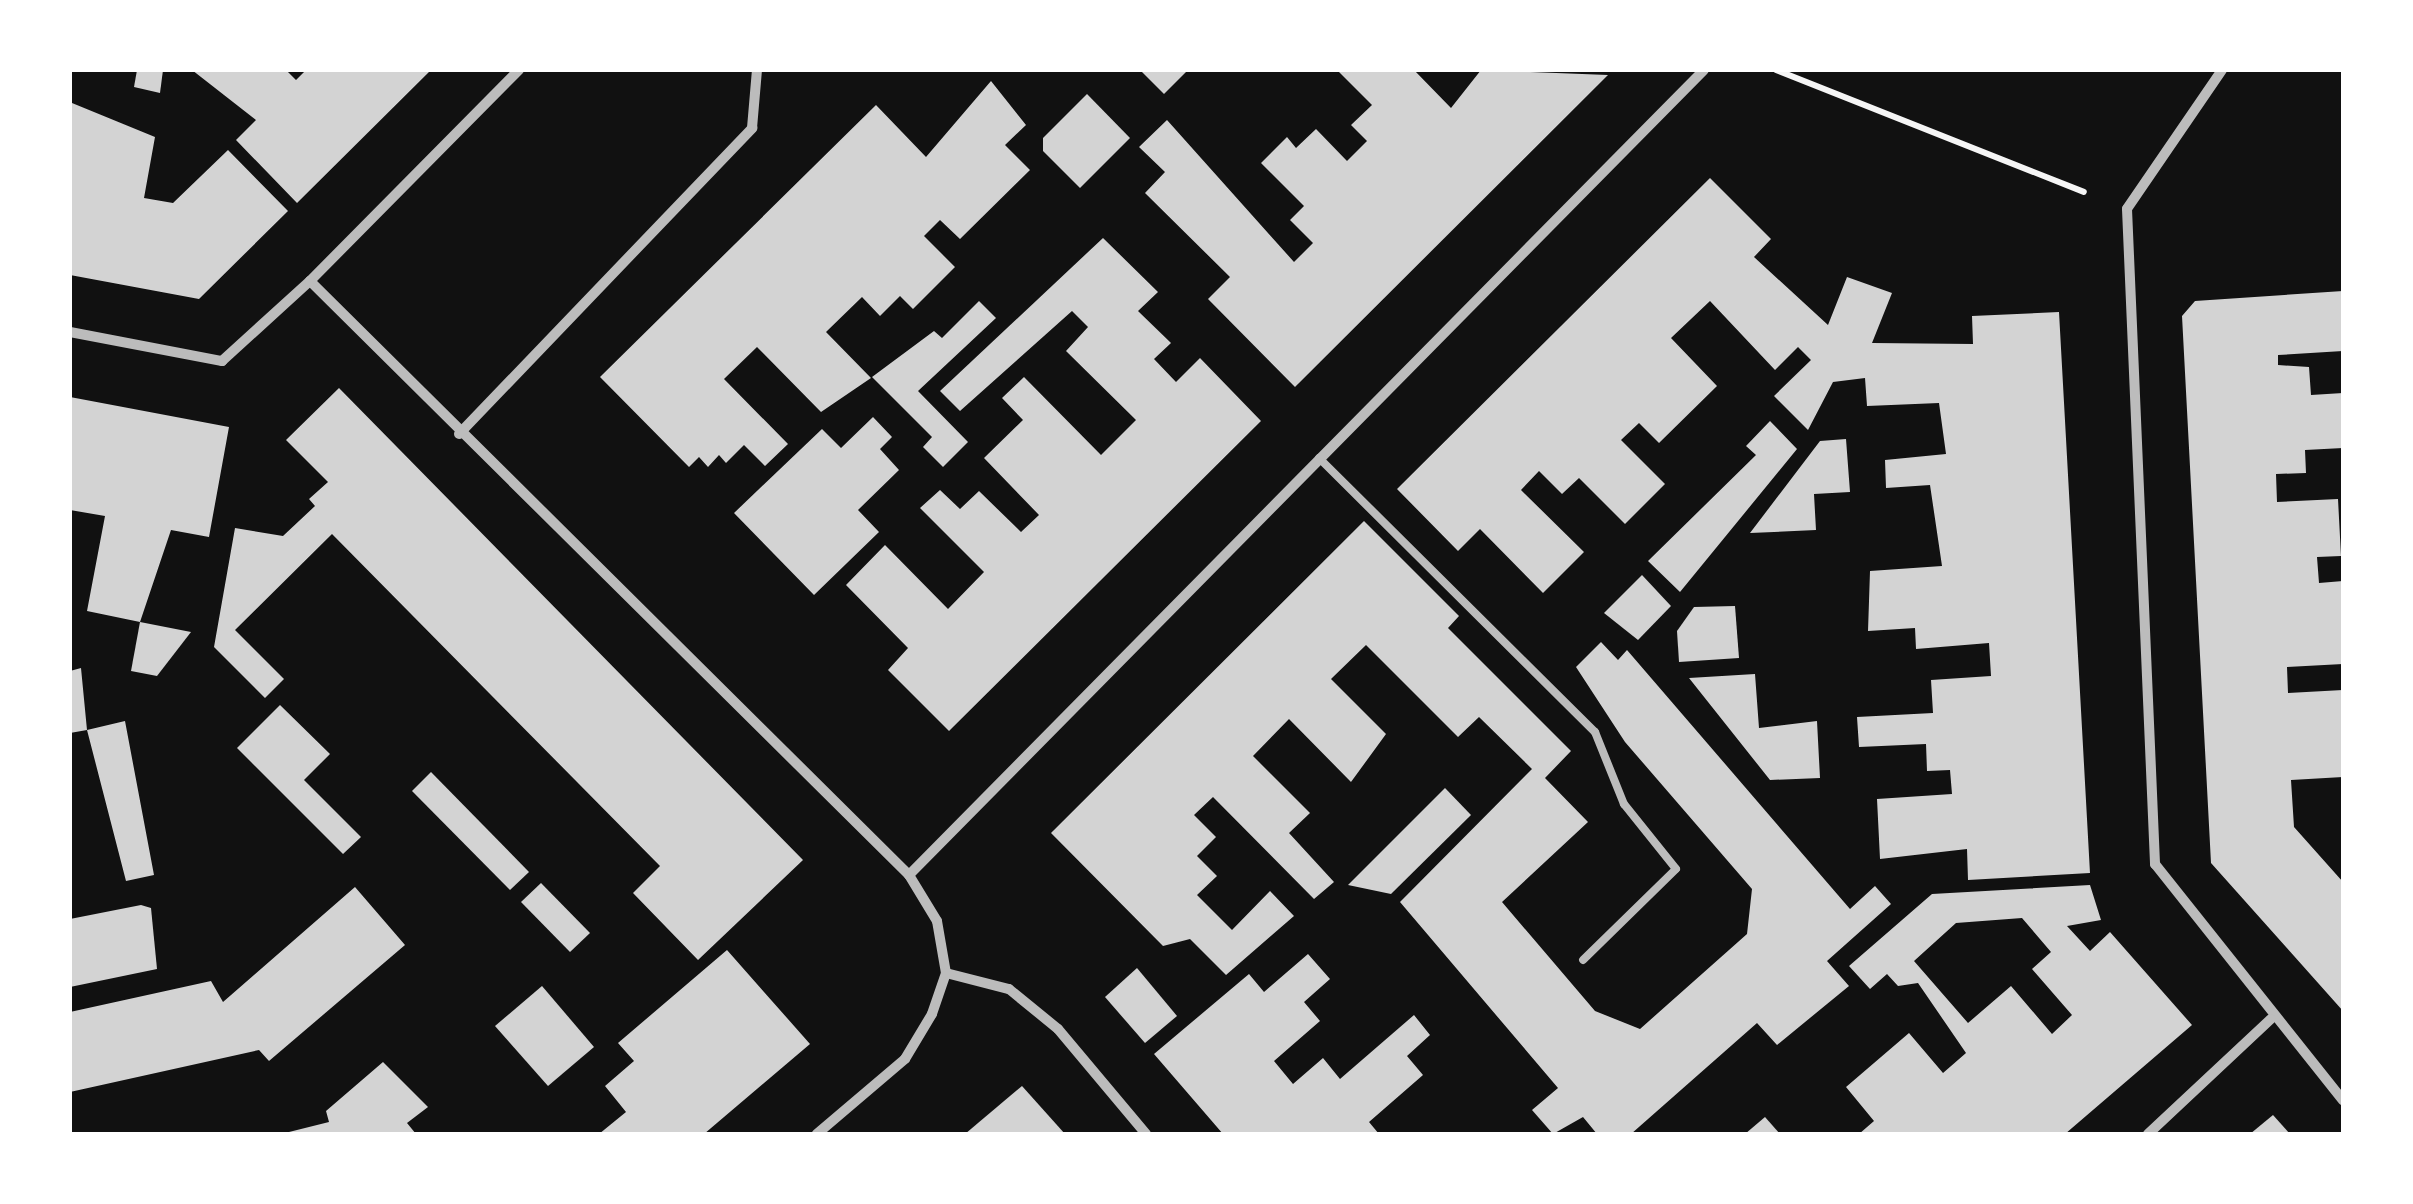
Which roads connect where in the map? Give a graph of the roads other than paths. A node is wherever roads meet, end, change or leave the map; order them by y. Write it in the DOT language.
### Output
graph roads {
  1 [pos="519,70"];
  2 [pos="757,70"];
  3 [pos="1704,70"];
  4 [pos="2222,70"];
  5 [pos="310,282"];
  6 [pos="70,332"];
  7 [pos="459,434"];
  8 [pos="1319,458"];
  9 [pos="910,876"];
  10 [pos="1583,960"];
  11 [pos="946,973"];
  12 [pos="2271,1019"];
  13 [pos="2343,1100"];
  14 [pos="817,1134"];
  15 [pos="1146,1134"];
  16 [pos="2148,1134"];
  1 -- 5 [label="street"];
  2 -- 7 [label="street"];
  3 -- 8 [label="street"];
  4 -- 12 [label="street"];
  5 -- 6 [label="street"];
  5 -- 7 [label="street"];
  7 -- 9 [label="street"];
  8 -- 9 [label="street"];
  8 -- 10 [label="lane"];
  9 -- 11 [label="street"];
  11 -- 14 [label="street"];
  11 -- 15 [label="street"];
  12 -- 13 [label="street"];
  12 -- 16 [label="street"];
}
